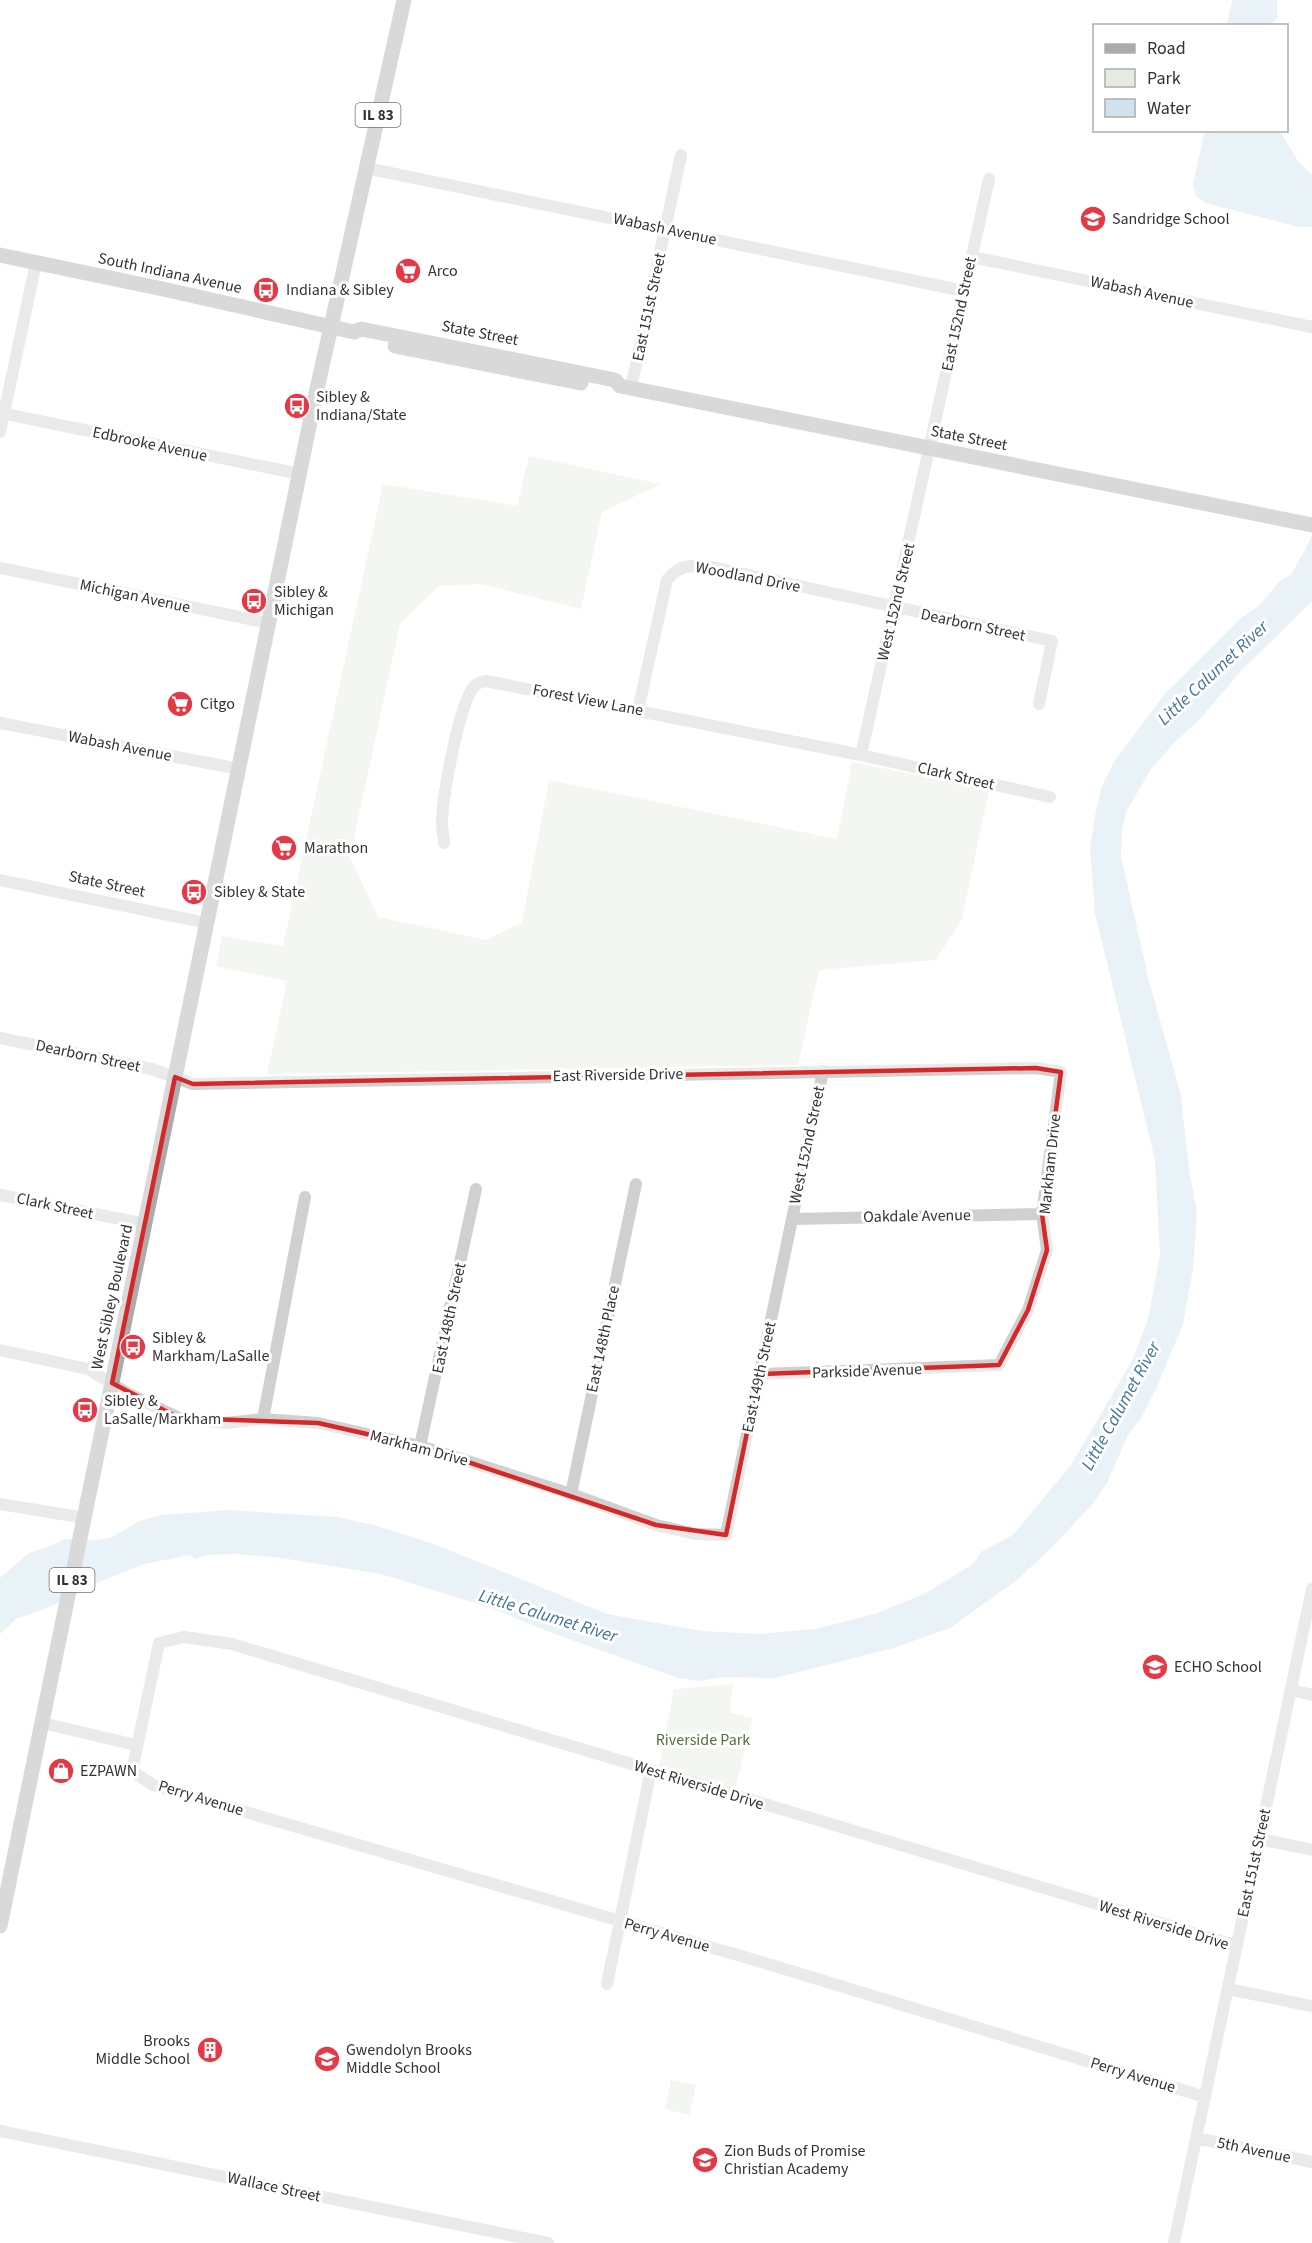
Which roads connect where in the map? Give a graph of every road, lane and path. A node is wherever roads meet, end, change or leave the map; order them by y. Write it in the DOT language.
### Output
graph roads {
  1 [pos="404,0"];
  2 [pos="681,155"];
  3 [pos="366,168"];
  4 [pos="988,179"];
  5 [pos="666,229"];
  6 [pos="0,255"];
  7 [pos="972,258"];
  8 [pos="36,263"];
  9 [pos="964,291"];
  10 [pos="331,326"];
  11 [pos="1312,327"];
  12 [pos="625,387"];
  13 [pos="2,413"];
  14 [pos="0,432"];
  15 [pos="930,448"];
  16 [pos="300,474"];
  17 [pos="1307,524"];
  18 [pos="0,568"];
  19 [pos="894,608"];
  20 [pos="269,623"];
  21 [pos="1039,704"];
  22 [pos="638,710"];
  23 [pos="0,723"];
  24 [pos="861,755"];
  25 [pos="239,769"];
  26 [pos="1050,797"];
  27 [pos="444,843"];
  28 [pos="0,880"];
  29 [pos="207,922"];
  30 [pos="0,1038"];
  31 [pos="823,1071"];
  32 [pos="1061,1072"];
  33 [pos="175,1077"];
  34 [pos="636,1184"];
  35 [pos="477,1189"];
  36 [pos="0,1195"];
  37 [pos="305,1197"];
  38 [pos="1042,1214"];
  39 [pos="792,1219"];
  40 [pos="145,1224"];
  41 [pos="0,1350"];
  42 [pos="975,1367"];
  43 [pos="759,1374"];
  44 [pos="112,1383"];
  45 [pos="263,1419"];
  46 [pos="420,1446"];
  47 [pos="571,1494"];
  48 [pos="0,1504"];
  49 [pos="84,1522"];
  50 [pos="726,1535"];
  51 [pos="1312,1589"];
  52 [pos="1291,1690"];
  53 [pos="1312,1695"];
  54 [pos="42,1723"];
  55 [pos="136,1745"];
  56 [pos="651,1770"];
  57 [pos="1260,1839"];
  58 [pos="1312,1850"];
  59 [pos="620,1922"];
  60 [pos="0,1926"];
  61 [pos="1237,1946"];
  62 [pos="607,1984"];
  63 [pos="1228,1989"];
  64 [pos="1312,2006"];
  65 [pos="1205,2097"];
  66 [pos="0,2131"];
  67 [pos="1196,2138"];
  68 [pos="1312,2162"];
  69 [pos="548,2243"];
  70 [pos="1174,2243"];
  1 -- 3 [label="main road, IL 83"];
  2 -- 5 [label="street, East 151st Street"];
  3 -- 5 [label="street, Wabash Avenue"];
  3 -- 10 [label="main road, IL 83"];
  4 -- 7 [label="street, East 152nd Street"];
  5 -- 9 [label="street, Wabash Avenue"];
  5 -- 12 [label="street, East 151st Street"];
  6 -- 8 [label="main road, South Indiana Avenue"];
  7 -- 9 [label="street, East 152nd Street"];
  7 -- 11 [label="street, Wabash Avenue"];
  8 -- 10 [label="main road, South Indiana Avenue"];
  8 -- 13 [label="street"];
  9 -- 15 [label="street, East 152nd Street"];
  10 -- 12 [label="main road, State Street"];
  10 -- 16 [label="main road, IL 83"];
  12 -- 15 [label="main road, State Street"];
  13 -- 14 [label="street"];
  13 -- 16 [label="street, Edbrooke Avenue"];
  15 -- 17 [label="main road, State Street"];
  15 -- 19 [label="street, West 152nd Street"];
  16 -- 20 [label="main road, IL 83"];
  18 -- 20 [label="street, Michigan Avenue"];
  19 -- 21 [label="street, Dearborn Street"];
  19 -- 22 [label="street, Woodland Drive"];
  19 -- 24 [label="street, West 152nd Street"];
  20 -- 25 [label="main road, IL 83"];
  22 -- 24 [label="street, Forest View Lane"];
  22 -- 27 [label="street, Forest View Lane"];
  23 -- 25 [label="street, Wabash Avenue"];
  24 -- 26 [label="street, Clark Street"];
  25 -- 29 [label="main road, IL 83"];
  28 -- 29 [label="street, State Street"];
  29 -- 33 [label="main road, West Sibley Boulevard / IL 83"];
  30 -- 33 [label="street, Dearborn Street"];
  31 -- 32 [label="street, East Riverside Drive"];
  31 -- 33 [label="street, East Riverside Drive"];
  31 -- 39 [label="street, West 152nd Street"];
  32 -- 38 [label="street, Markham Drive"];
  33 -- 40 [label="main road, West Sibley Boulevard / IL 83"];
  34 -- 47 [label="street, East 148th Place"];
  35 -- 46 [label="street, East 148th Street"];
  36 -- 40 [label="street, Clark Street"];
  37 -- 45 [label="street"];
  38 -- 39 [label="street, Oakdale Avenue"];
  38 -- 42 [label="street, Markham Drive"];
  39 -- 43 [label="street, East 149th Street"];
  40 -- 44 [label="main road, West Sibley Boulevard / IL 83"];
  41 -- 44 [label="street, Markham Drive"];
  42 -- 43 [label="street, Parkside Avenue"];
  43 -- 50 [label="street, East 149th Street"];
  44 -- 45 [label="street, Markham Drive"];
  44 -- 49 [label="main road, West Sibley Boulevard / IL 83"];
  45 -- 46 [label="street, Markham Drive"];
  46 -- 47 [label="street, Markham Drive"];
  47 -- 50 [label="street, Markham Drive"];
  48 -- 49 [label="street"];
  49 -- 54 [label="main road, West Sibley Boulevard / IL 83"];
  51 -- 52 [label="street, East 151st Street"];
  52 -- 53 [label="street"];
  52 -- 57 [label="street, East 151st Street"];
  54 -- 55 [label="street"];
  54 -- 60 [label="main road, West Sibley Boulevard / IL 83"];
  55 -- 56 [label="street, West Riverside Drive"];
  55 -- 59 [label="street, Perry Avenue"];
  56 -- 59 [label="street"];
  56 -- 61 [label="street, West Riverside Drive"];
  57 -- 58 [label="street"];
  57 -- 61 [label="street, East 151st Street"];
  59 -- 62 [label="street"];
  59 -- 65 [label="street, Perry Avenue"];
  61 -- 63 [label="street, East 151st Street"];
  63 -- 64 [label="street"];
  63 -- 65 [label="street, East 151st Street"];
  65 -- 67 [label="street, East 151st Street"];
  66 -- 69 [label="street, Wallace Street"];
  67 -- 68 [label="street, 5th Avenue"];
  67 -- 70 [label="street, East 151st Street"];
}
